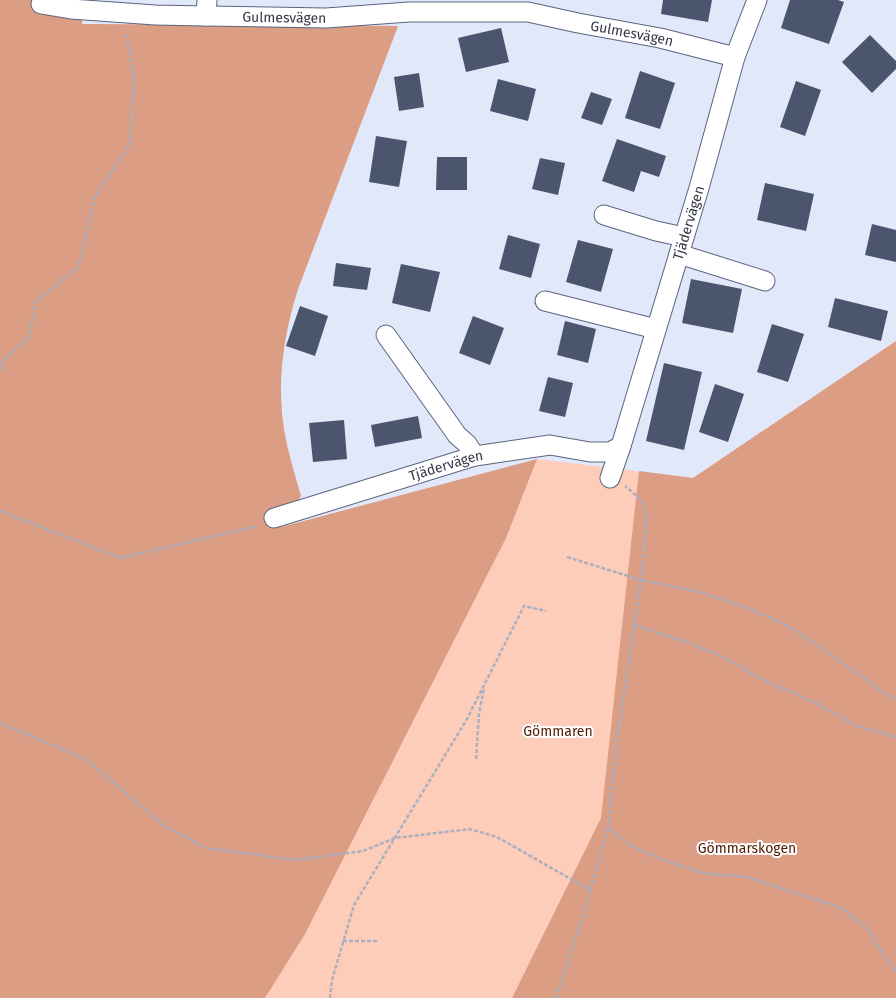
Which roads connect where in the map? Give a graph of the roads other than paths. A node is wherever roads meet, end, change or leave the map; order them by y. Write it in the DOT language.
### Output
graph roads {
  1 [pos="757,0"];
  2 [pos="40,4"];
  3 [pos="408,6"];
  4 [pos="528,6"];
  5 [pos="207,8"];
  6 [pos="735,57"];
  7 [pos="604,215"];
  8 [pos="681,245"];
  9 [pos="765,281"];
  10 [pos="545,301"];
  11 [pos="656,329"];
  12 [pos="386,335"];
  13 [pos="621,446"];
  14 [pos="475,456"];
  15 [pos="610,478"];
  16 [pos="274,518"];
  1 -- 6 [label="street, Tjädervägen"];
  2 -- 5 [label="street, Gulmesvägen"];
  3 -- 4 [label="street, Gulmesvägen"];
  3 -- 5 [label="street, Gulmesvägen"];
  4 -- 6 [label="street, Gulmesvägen"];
  6 -- 8 [label="street, Tjädervägen"];
  7 -- 8 [label="street"];
  8 -- 9 [label="street"];
  8 -- 11 [label="street, Tjädervägen"];
  10 -- 11 [label="street"];
  11 -- 13 [label="street, Tjädervägen"];
  12 -- 14 [label="street"];
  13 -- 14 [label="street, Tjädervägen"];
  13 -- 15 [label="street, Tjädervägen"];
  14 -- 16 [label="street, Tjädervägen"];
}
